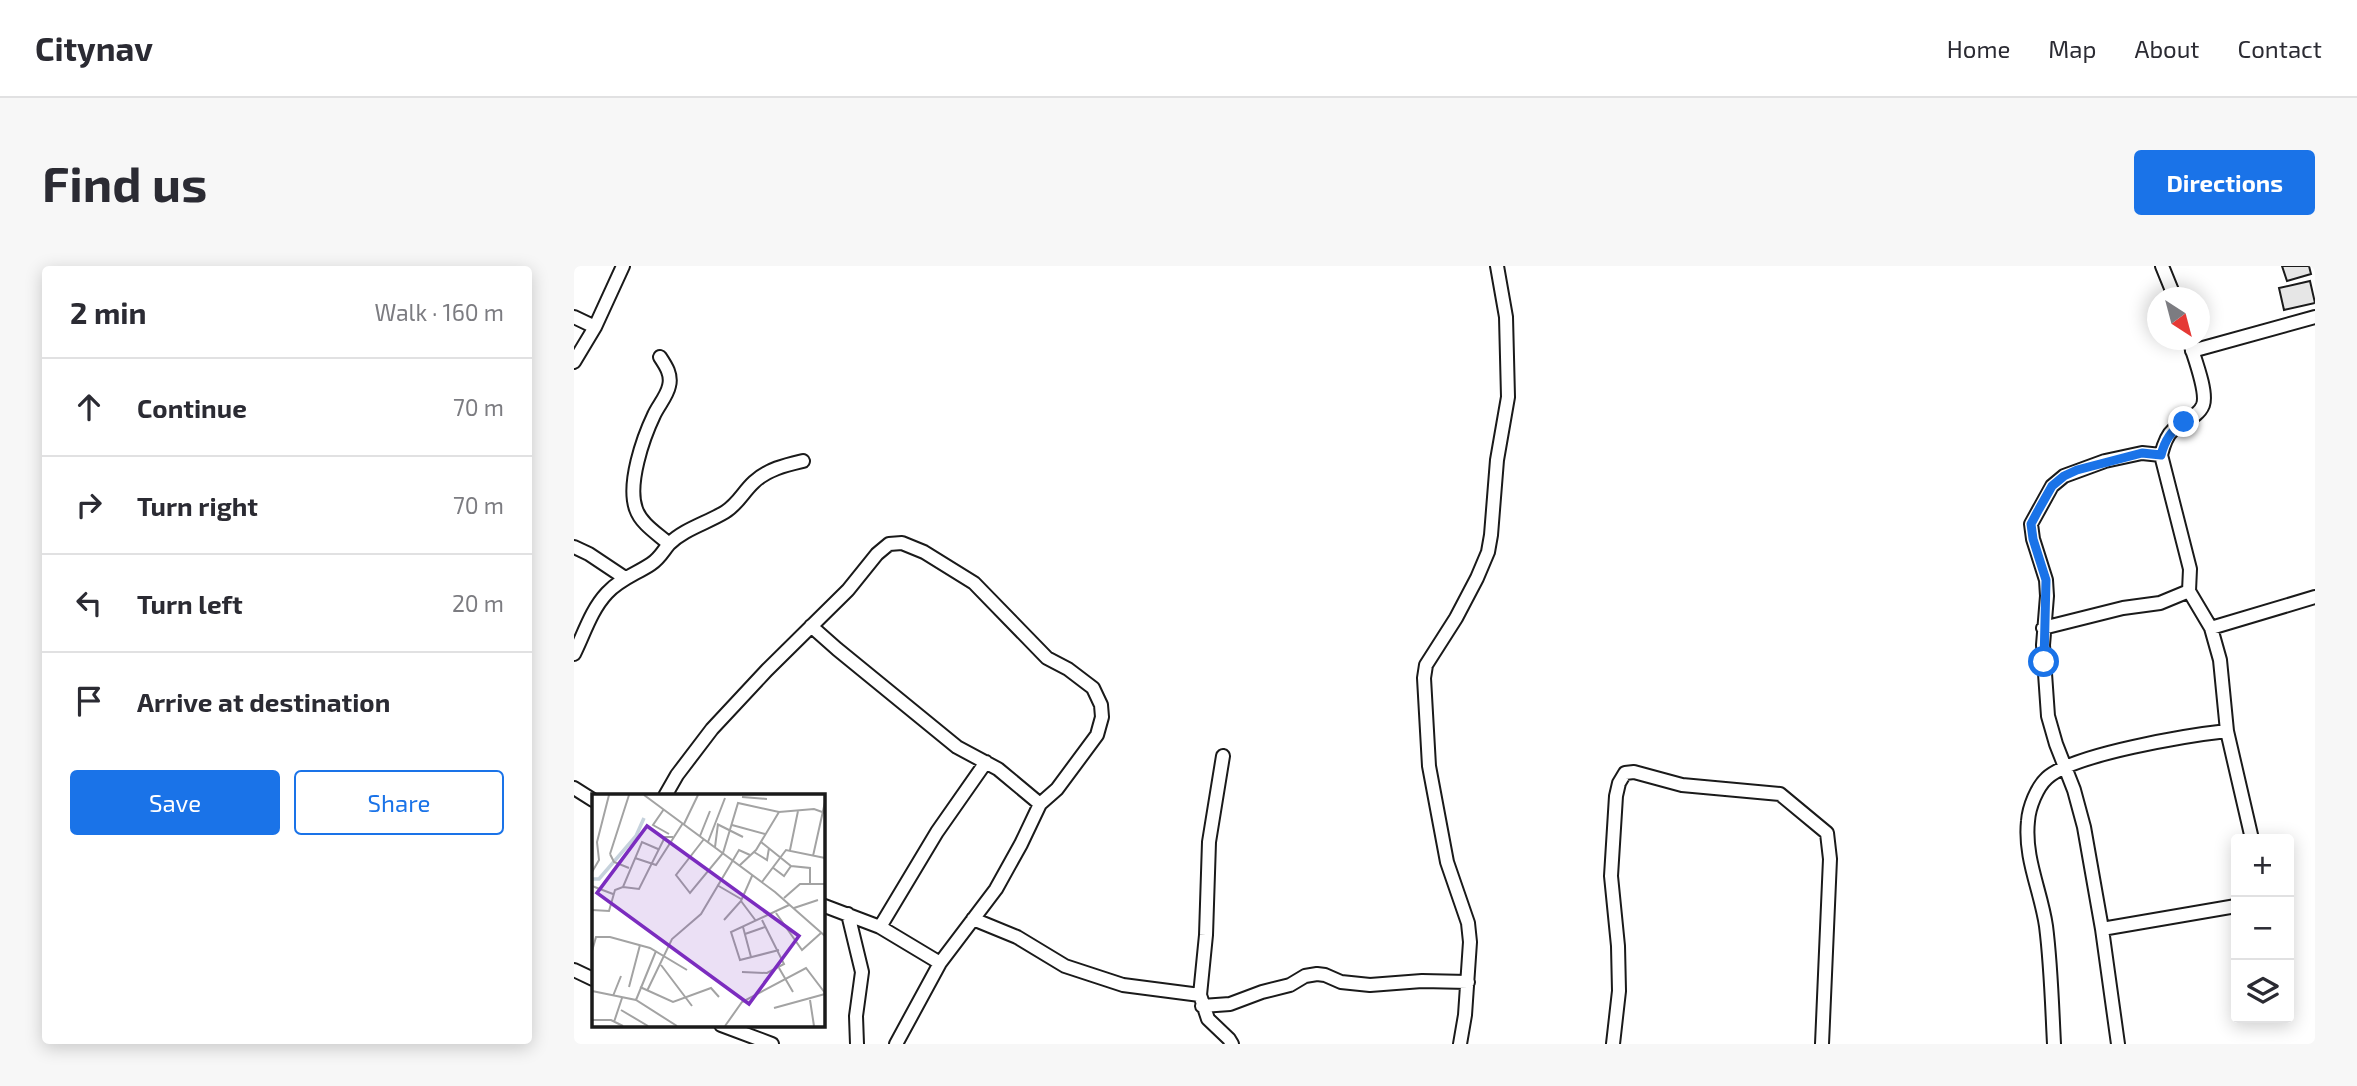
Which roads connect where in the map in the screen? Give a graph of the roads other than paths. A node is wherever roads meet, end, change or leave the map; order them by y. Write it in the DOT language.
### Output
graph roads {
  1 [pos="623,266"];
  2 [pos="1497,266"];
  3 [pos="2162,266"];
  4 [pos="2171,287"];
  5 [pos="574,317"];
  6 [pos="2315,317"];
  7 [pos="595,327"];
  8 [pos="2210,341"];
  9 [pos="2192,350"];
  10 [pos="660,357"];
  11 [pos="574,362"];
  12 [pos="2161,455"];
  13 [pos="803,461"];
  14 [pos="669,544"];
  15 [pos="574,547"];
  16 [pos="625,578"];
  17 [pos="2189,591"];
  18 [pos="2315,597"];
  19 [pos="811,626"];
  20 [pos="2043,628"];
  21 [pos="2211,628"];
  22 [pos="574,654"];
  23 [pos="2227,731"];
  24 [pos="1223,756"];
  25 [pos="986,762"];
  26 [pos="2065,766"];
  27 [pos="574,788"];
  28 [pos="666,794"];
  29 [pos="592,799"];
  30 [pos="1040,804"];
  31 [pos="2251,834"];
  32 [pos="824,906"];
  33 [pos="2231,907"];
  34 [pos="848,914"];
  35 [pos="973,919"];
  36 [pos="880,928"];
  37 [pos="2102,929"];
  38 [pos="940,964"];
  39 [pos="574,970"];
  40 [pos="592,979"];
  41 [pos="1468,982"];
  42 [pos="1201,1001"];
  43 [pos="724,1026"];
  44 [pos="772,1044"];
  45 [pos="857,1044"];
  46 [pos="896,1044"];
  47 [pos="1232,1044"];
  48 [pos="1460,1044"];
  49 [pos="1613,1044"];
  50 [pos="1822,1044"];
  51 [pos="2054,1044"];
  52 [pos="2118,1044"];
  1 -- 7 [label="street"];
  2 -- 41 [label="street"];
  3 -- 4 [label="street"];
  5 -- 7 [label="street"];
  6 -- 8 [label="street"];
  7 -- 11 [label="street"];
  9 -- 12 [label="street"];
  10 -- 14 [label="street"];
  12 -- 17 [label="street"];
  12 -- 20 [label="street"];
  13 -- 14 [label="street"];
  14 -- 16 [label="street"];
  15 -- 16 [label="street"];
  16 -- 22 [label="street"];
  17 -- 20 [label="street"];
  17 -- 21 [label="street"];
  18 -- 21 [label="street"];
  19 -- 25 [label="street"];
  19 -- 28 [label="street"];
  19 -- 30 [label="street"];
  20 -- 26 [label="street"];
  21 -- 23 [label="street"];
  23 -- 26 [label="street"];
  23 -- 31 [label="street"];
  24 -- 42 [label="street"];
  25 -- 30 [label="street"];
  25 -- 36 [label="street"];
  26 -- 37 [label="street"];
  26 -- 51 [label="street"];
  27 -- 29 [label="street"];
  30 -- 35 [label="street"];
  32 -- 34 [label="street"];
  33 -- 37 [label="street"];
  34 -- 36 [label="street"];
  34 -- 45 [label="street"];
  35 -- 38 [label="street"];
  35 -- 42 [label="street"];
  36 -- 38 [label="street"];
  37 -- 52 [label="street"];
  38 -- 46 [label="street"];
  39 -- 40 [label="street"];
  41 -- 42 [label="street"];
  41 -- 48 [label="street"];
  42 -- 47 [label="street"];
  43 -- 44 [label="street"];
  49 -- 50 [label="street"];
}
